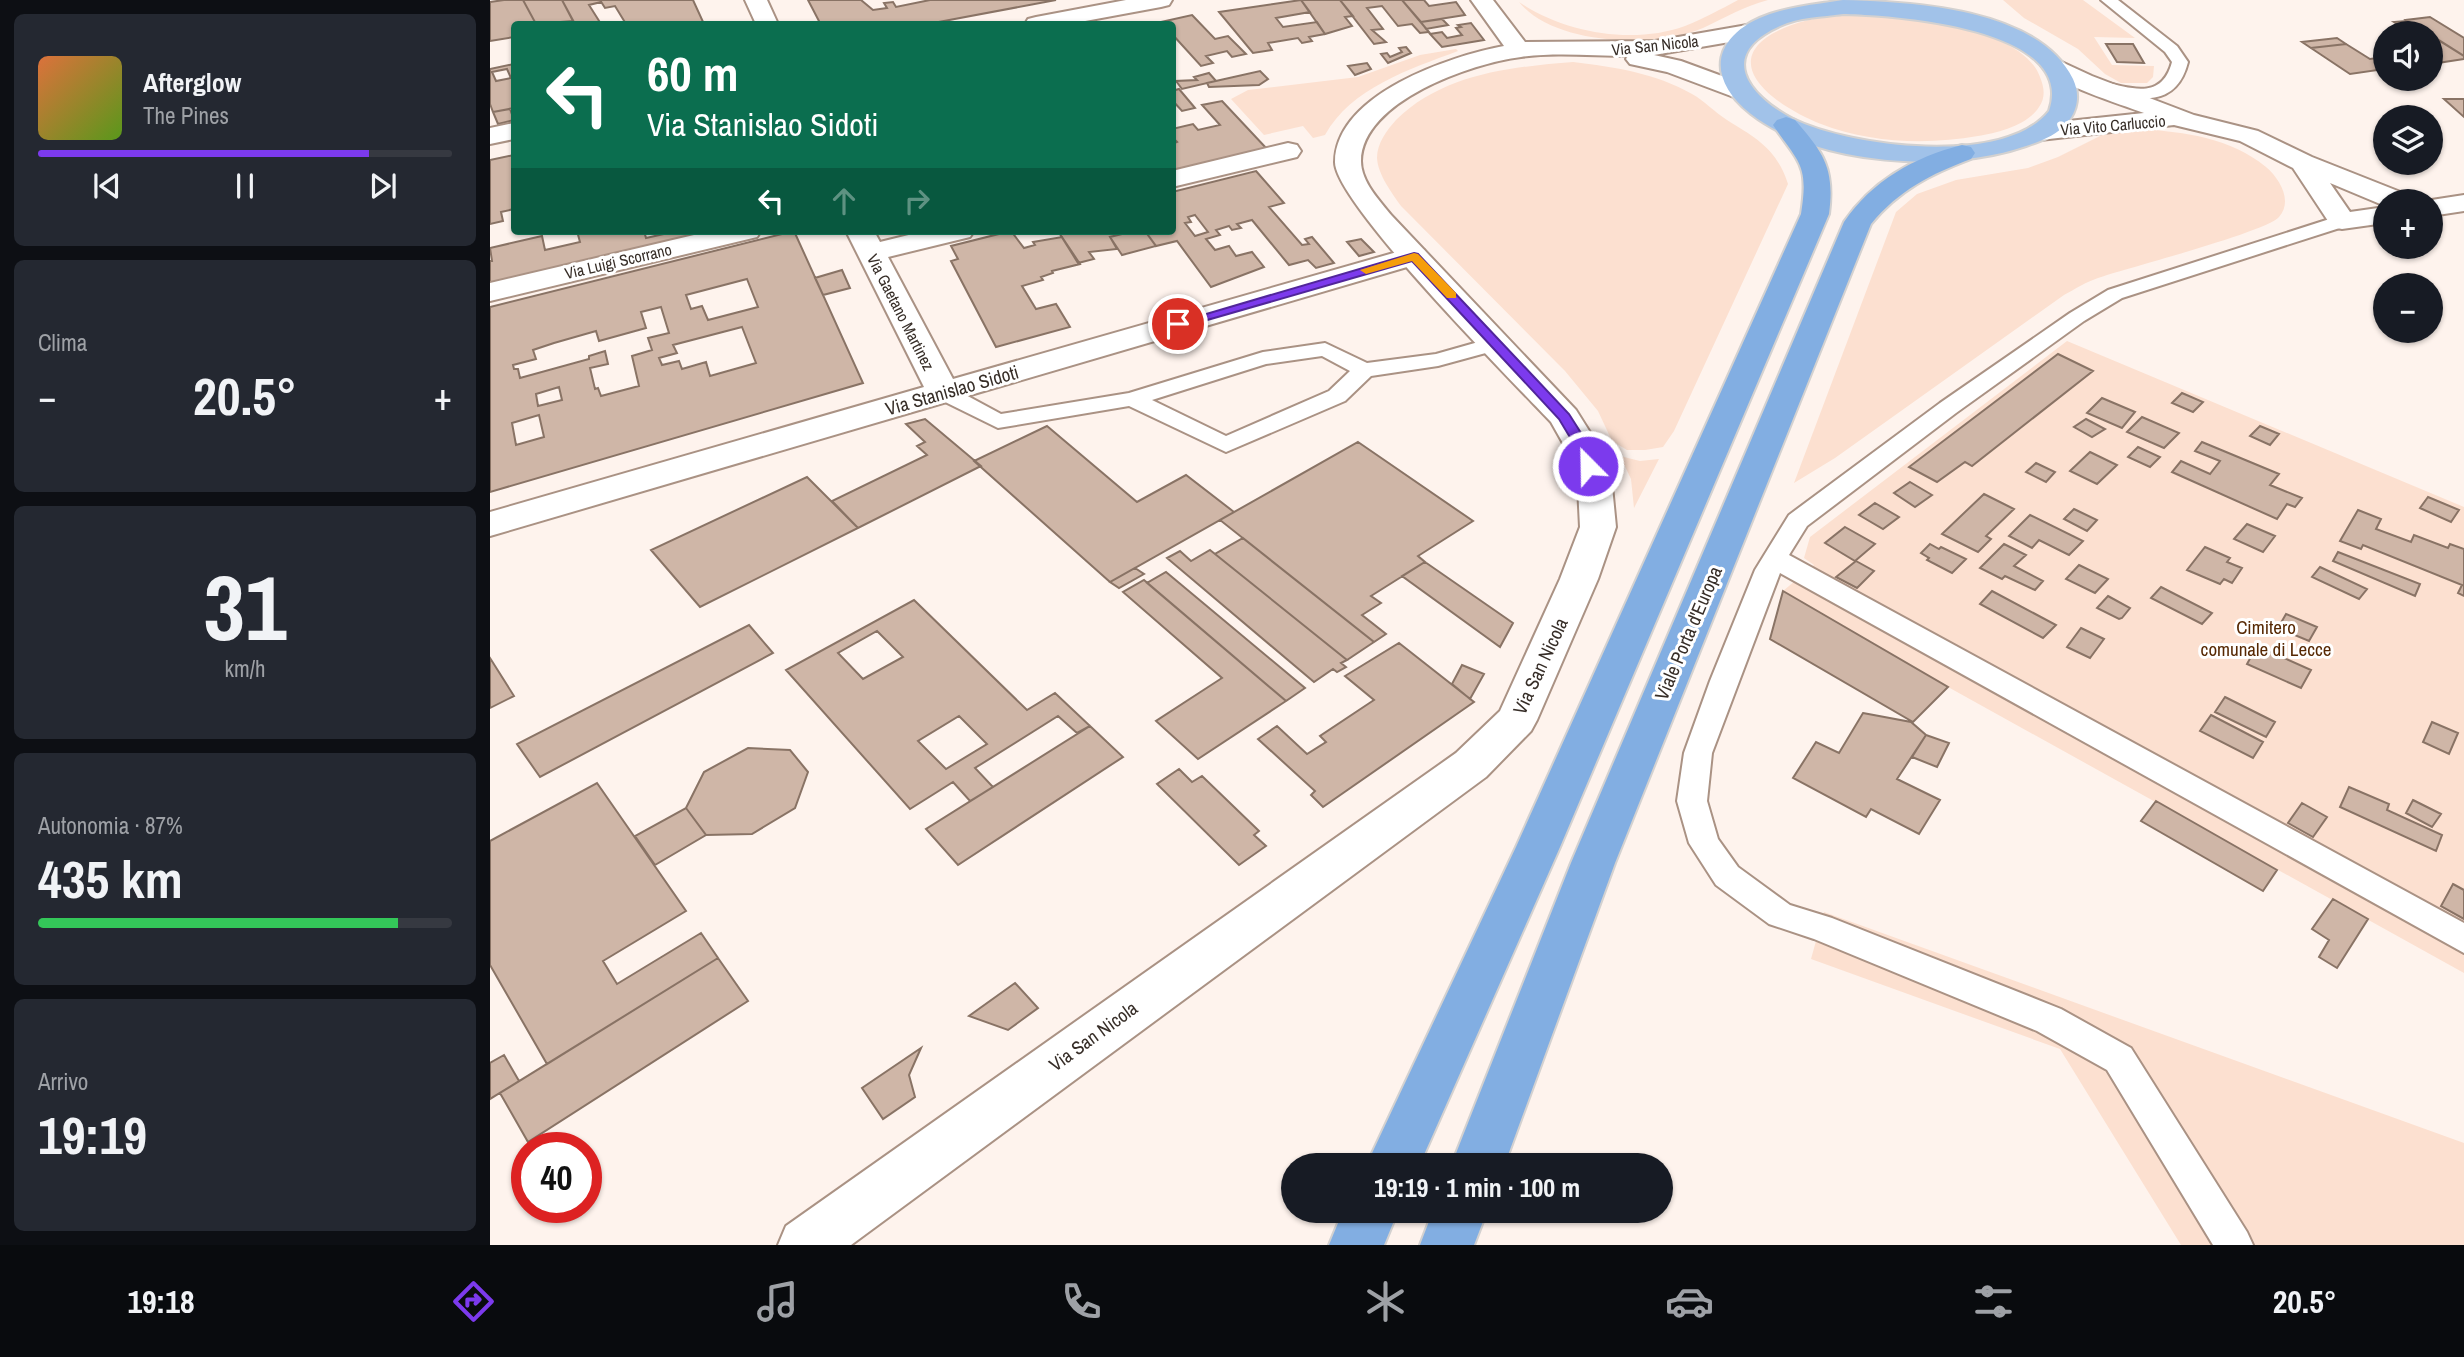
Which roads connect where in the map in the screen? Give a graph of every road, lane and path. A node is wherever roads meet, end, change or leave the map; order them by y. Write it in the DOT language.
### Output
graph roads {
  1 [pos="756,0"];
  2 [pos="1161,0"];
  3 [pos="1482,0"];
  4 [pos="1971,0"];
  5 [pos="2109,0"];
  6 [pos="1853,4"];
  7 [pos="766,21"];
  8 [pos="1052,21"];
  9 [pos="1753,31"];
  10 [pos="2001,32"];
  11 [pos="1519,50"];
  12 [pos="1598,50"];
  13 [pos="2053,65"];
  14 [pos="2083,81"];
  15 [pos="1740,91"];
  16 [pos="2185,120"];
  17 [pos="1786,125"];
  18 [pos="511,132"];
  19 [pos="2040,132"];
  20 [pos="490,136"];
  21 [pos="1289,151"];
  22 [pos="1962,153"];
  23 [pos="2303,163"];
  24 [pos="1176,178"];
  25 [pos="2373,191"];
  26 [pos="2464,203"];
  27 [pos="2443,206"];
  28 [pos="2373,217"];
  29 [pos="2343,221"];
  30 [pos="730,235"];
  31 [pos="925,235"];
  32 [pos="865,242"];
  33 [pos="1414,256"];
  34 [pos="490,292"];
  35 [pos="1496,343"];
  36 [pos="1364,370"];
  37 [pos="943,392"];
  38 [pos="1132,399"];
  39 [pos="490,524"];
  40 [pos="1775,558"];
  41 [pos="2464,939"];
  42 [pos="1398,1153"];
  43 [pos="1482,1153"];
  44 [pos="1366,1223"];
  45 [pos="1455,1223"];
  46 [pos="806,1245"];
  47 [pos="1356,1245"];
  48 [pos="1447,1245"];
  49 [pos="2234,1245"];
  1 -- 7 [label="street"];
  2 -- 8 [label="street"];
  3 -- 11 [label="street"];
  4 -- 10 [label="main road"];
  5 -- 14 [label="lane"];
  6 -- 9 [label="main road"];
  6 -- 10 [label="main road"];
  9 -- 12 [label="street, Via San Nicola"];
  9 -- 15 [label="main road"];
  10 -- 13 [label="main road"];
  11 -- 12 [label="street, Via San Nicola"];
  11 -- 33 [label="street, Via San Nicola"];
  12 -- 15 [label="street, Via San Nicola"];
  13 -- 14 [label="street, Via Vito Carluccio"];
  13 -- 19 [label="main road, Viale Porta d'Europa"];
  14 -- 16 [label="street, Via Vito Carluccio"];
  15 -- 17 [label="main road, Viale Porta d'Europa"];
  16 -- 19 [label="street, Via Vito Carluccio"];
  16 -- 23 [label="street, Via Vito Carluccio"];
  17 -- 22 [label="main road, Viale Porta d'Europa"];
  17 -- 42 [label="highway, Viale Porta d'Europa"];
  18 -- 20 [label="street"];
  19 -- 22 [label="main road, Viale Porta d'Europa"];
  21 -- 24 [label="street"];
  22 -- 43 [label="highway, Viale Porta d'Europa"];
  23 -- 25 [label="street, Via Vito Carluccio"];
  23 -- 29 [label="street, Via Vito Carluccio"];
  26 -- 27 [label="street"];
  28 -- 29 [label="street"];
  29 -- 40 [label="lane"];
  30 -- 34 [label="street, Via Luigi Scorrano"];
  31 -- 32 [label="street"];
  32 -- 37 [label="street, Via Gaetano Martinez"];
  33 -- 35 [label="street, Via San Nicola"];
  33 -- 37 [label="street, Via Stanislao Sidoti"];
  35 -- 36 [label="lane"];
  35 -- 46 [label="street, Via San Nicola"];
  36 -- 38 [label="lane"];
  36 -- 38 [label="lane"];
  37 -- 38 [label="lane"];
  37 -- 39 [label="street, Via Stanislao Sidoti"];
  40 -- 41 [label="lane"];
  40 -- 49 [label="lane"];
  44 -- 47 [label="highway"];
  45 -- 48 [label="highway"];
}
